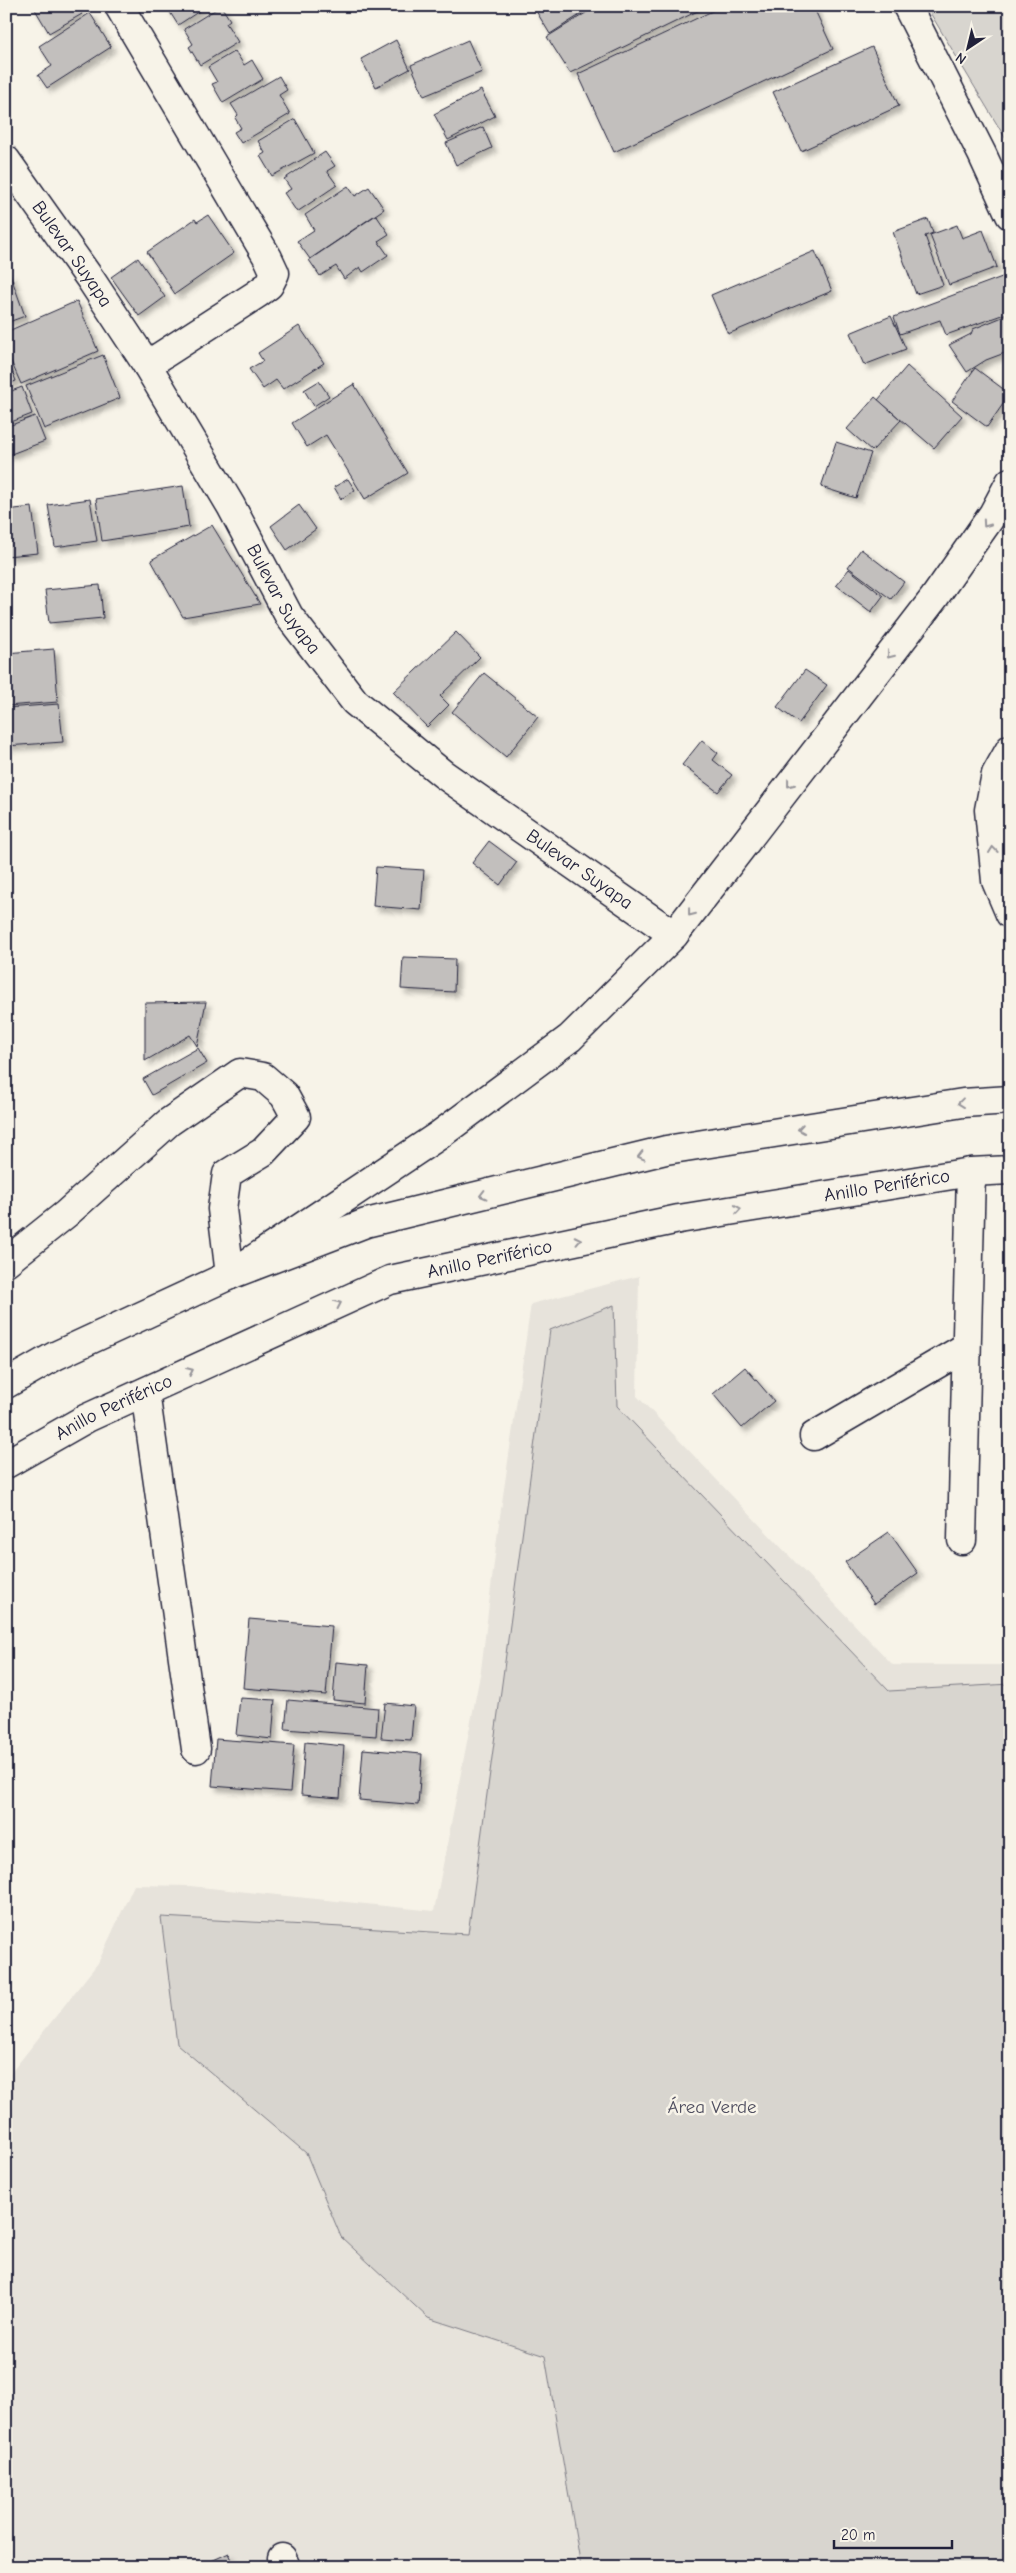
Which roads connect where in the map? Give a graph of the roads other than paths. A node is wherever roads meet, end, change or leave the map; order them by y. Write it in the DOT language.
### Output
graph roads {
  1 [pos="119,6"];
  2 [pos="906,6"];
  3 [pos="6,160"];
  4 [pos="1010,215"];
  5 [pos="147,365"];
  6 [pos="1010,482"];
  7 [pos="1010,749"];
  8 [pos="1010,914"];
  9 [pos="674,935"];
  10 [pos="1010,1100"];
  11 [pos="1010,1170"];
  12 [pos="971,1172"];
  13 [pos="1010,1176"];
  14 [pos="6,1262"];
  15 [pos="230,1275"];
  16 [pos="966,1346"];
  17 [pos="6,1384"];
  18 [pos="145,1392"];
  19 [pos="814,1436"];
  20 [pos="6,1464"];
  21 [pos="962,1540"];
  22 [pos="196,1749"];
  1 -- 5 [label="main road"];
  2 -- 4 [label="main road"];
  3 -- 5 [label="main road, Bulevar Suyapa"];
  5 -- 9 [label="main road, Bulevar Suyapa"];
  6 -- 9 [label="main road, one-way"];
  8 -- 7 [label="main road, one-way"];
  9 -- 15 [label="main road"];
  10 -- 15 [label="main road, one-way"];
  11 -- 12 [label="main road, Anillo Periférico"];
  12 -- 13 [label="main road"];
  12 -- 16 [label="main road"];
  18 -- 12 [label="main road, Anillo Periférico, one-way"];
  14 -- 15 [label="main road"];
  15 -- 17 [label="main road"];
  16 -- 19 [label="main road"];
  16 -- 21 [label="main road"];
  18 -- 20 [label="main road, Anillo Periférico"];
  18 -- 22 [label="main road"];
}
